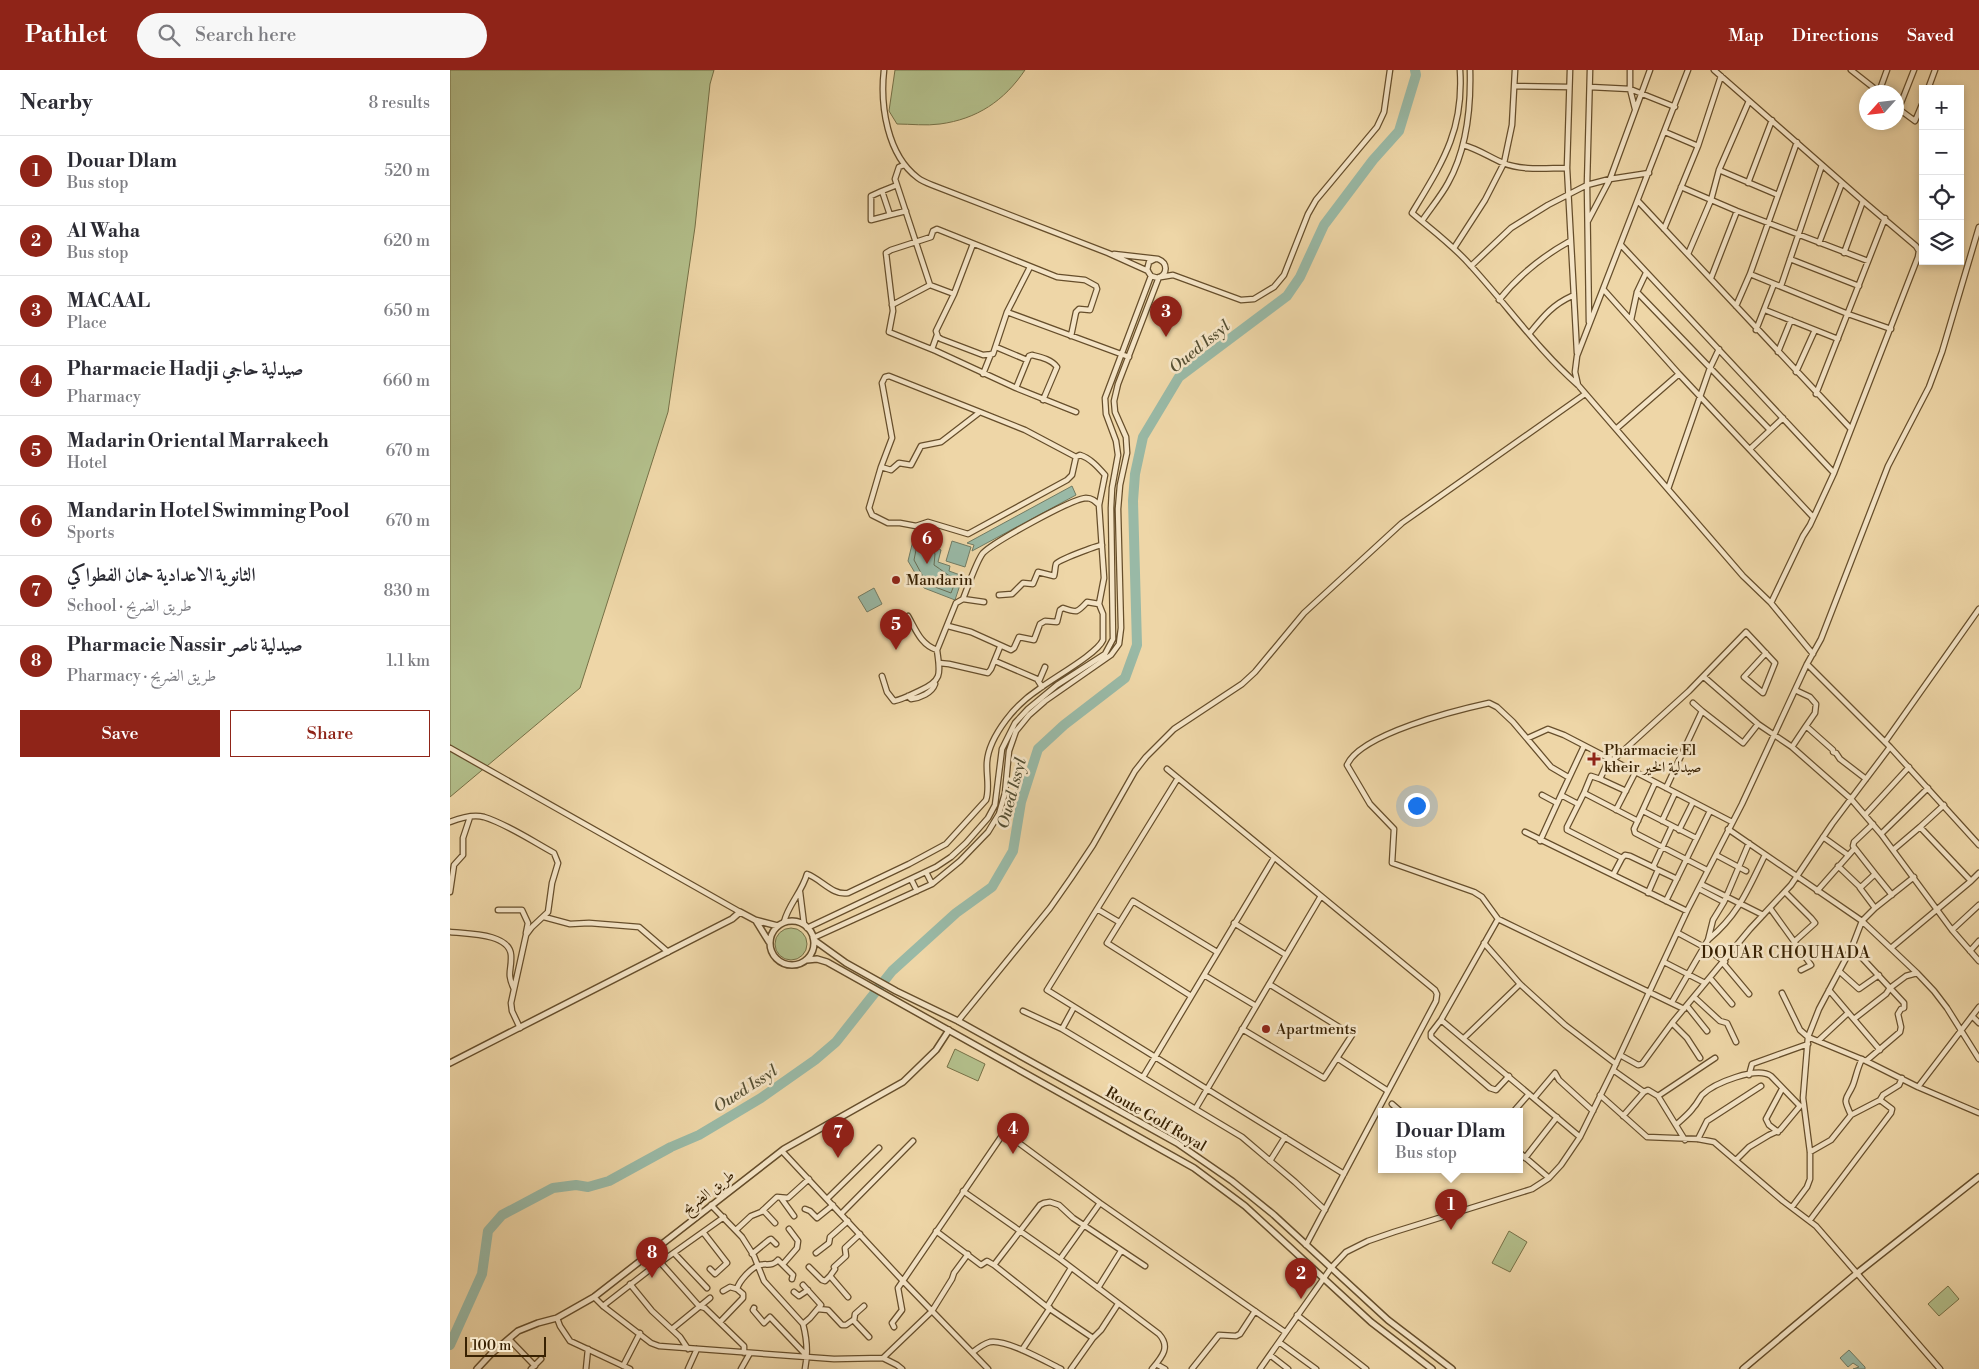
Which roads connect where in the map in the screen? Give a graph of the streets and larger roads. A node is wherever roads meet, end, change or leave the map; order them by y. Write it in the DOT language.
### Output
graph roads {
  1 [pos="884,70"];
  2 [pos="1390,70"];
  3 [pos="1460,70"];
  4 [pos="1470,70"];
  5 [pos="1514,70"];
  6 [pos="1570,70"];
  7 [pos="1590,70"];
  8 [pos="1630,70"];
  9 [pos="1650,70"];
  10 [pos="1688,70"];
  11 [pos="1714,70"];
  12 [pos="1851,70"];
  13 [pos="1887,70"];
  14 [pos="1914,70"];
  15 [pos="1935,70"];
  16 [pos="1858,72"];
  17 [pos="1721,76"];
  18 [pos="1872,85"];
  19 [pos="1882,85"];
  20 [pos="1929,85"];
  21 [pos="1515,86"];
  22 [pos="1569,86"];
  23 [pos="1590,87"];
  24 [pos="1630,89"];
  25 [pos="1642,94"];
  26 [pos="1904,94"];
  27 [pos="1749,101"];
  28 [pos="1675,107"];
  29 [pos="1635,109"];
  30 [pos="1919,112"];
  31 [pos="1904,113"];
  32 [pos="1772,120"];
  33 [pos="1665,132"];
  34 [pos="1797,142"];
  35 [pos="1463,145"];
  36 [pos="1698,146"];
  37 [pos="1504,163"];
  38 [pos="904,164"];
  39 [pos="1822,165"];
  40 [pos="1567,168"];
  41 [pos="1720,170"];
  42 [pos="1650,173"];
  43 [pos="1610,179"];
  44 [pos="1748,183"];
  45 [pos="1842,183"];
  46 [pos="897,185"];
  47 [pos="1587,185"];
  48 [pos="1681,187"];
  49 [pos="882,191"];
  50 [pos="1569,194"];
  51 [pos="1778,195"];
  52 [pos="1711,200"];
  53 [pos="1638,201"];
  54 [pos="1863,201"];
  55 [pos="906,211"];
  56 [pos="1738,211"];
  57 [pos="890,215"];
  58 [pos="1885,218"];
  59 [pos="1422,221"];
  60 [pos="1768,221"];
  61 [pos="1588,222"];
  62 [pos="1979,227"];
  63 [pos="1664,229"];
  64 [pos="1799,235"];
  65 [pos="1570,241"];
  66 [pos="916,242"];
  67 [pos="1819,243"];
  68 [pos="973,244"];
  69 [pos="1621,245"];
  70 [pos="1454,248"];
  71 [pos="1108,253"];
  72 [pos="1844,253"];
  73 [pos="1688,254"];
  74 [pos="1155,259"];
  75 [pos="1790,259"];
  76 [pos="1868,261"];
  77 [pos="1471,266"];
  78 [pos="1030,267"];
  79 [pos="1166,267"];
  80 [pos="1149,273"];
  81 [pos="1646,273"];
  82 [pos="1750,274"];
  83 [pos="1173,275"];
  84 [pos="1160,277"];
  85 [pos="1711,278"];
  86 [pos="1774,284"];
  87 [pos="930,285"];
  88 [pos="1781,286"];
  89 [pos="1859,286"];
  90 [pos="1604,290"];
  91 [pos="1637,292"];
  92 [pos="954,294"];
  93 [pos="1572,296"];
  94 [pos="1499,300"];
  95 [pos="892,305"];
  96 [pos="1736,306"];
  97 [pos="1765,310"];
  98 [pos="1007,312"];
  99 [pos="1848,314"];
  100 [pos="1631,320"];
  101 [pos="1791,320"];
  102 [pos="1589,324"];
  103 [pos="1891,329"];
  104 [pos="1756,330"];
  105 [pos="1815,330"];
  106 [pos="1530,334"];
  107 [pos="937,335"];
  108 [pos="1071,336"];
  109 [pos="1838,339"];
  110 [pos="996,347"];
  111 [pos="932,349"];
  112 [pos="1719,349"];
  113 [pos="1778,352"];
  114 [pos="990,354"];
  115 [pos="1121,354"];
  116 [pos="1577,356"];
  117 [pos="1129,357"];
  118 [pos="1027,360"];
  119 [pos="1710,368"];
  120 [pos="1796,372"];
  121 [pos="984,374"];
  122 [pos="1678,374"];
  123 [pos="1578,385"];
  124 [pos="1016,388"];
  125 [pos="1585,394"];
  126 [pos="1816,394"];
  127 [pos="1701,397"];
  128 [pos="1044,400"];
  129 [pos="980,412"];
  130 [pos="1076,412"];
  131 [pos="1783,418"];
  132 [pos="1616,429"];
  133 [pos="1851,429"];
  134 [pos="1770,430"];
  135 [pos="1750,449"];
  136 [pos="1076,457"];
  137 [pos="881,467"];
  138 [pos="1834,473"];
  139 [pos="1668,489"];
  140 [pos="1099,505"];
  141 [pos="1813,517"];
  142 [pos="1102,545"];
  143 [pos="999,595"];
  144 [pos="963,600"];
  145 [pos="984,602"];
  146 [pos="1771,603"];
  147 [pos="1100,604"];
  148 [pos="1979,609"];
  149 [pos="908,616"];
  150 [pos="948,626"];
  151 [pos="1000,647"];
  152 [pos="938,650"];
  153 [pos="1766,653"];
  154 [pos="1813,654"];
  155 [pos="995,660"];
  156 [pos="939,663"];
  157 [pos="1807,664"];
  158 [pos="1045,667"];
  159 [pos="882,676"];
  160 [pos="1704,677"];
  161 [pos="1039,681"];
  162 [pos="1042,686"];
  163 [pos="1795,690"];
  164 [pos="1693,703"];
  165 [pos="1702,711"];
  166 [pos="1758,724"];
  167 [pos="1806,726"];
  168 [pos="1775,734"];
  169 [pos="1528,738"];
  170 [pos="1885,742"];
  171 [pos="1584,746"];
  172 [pos="1792,747"];
  173 [pos="1890,747"];
  174 [pos="450,748"];
  175 [pos="1611,760"];
  176 [pos="1909,767"];
  177 [pos="1167,769"];
  178 [pos="1636,773"];
  179 [pos="1568,777"];
  180 [pos="1178,778"];
  181 [pos="1600,779"];
  182 [pos="1866,779"];
  183 [pos="1655,783"];
  184 [pos="1666,788"];
  185 [pos="1928,788"];
  186 [pos="1626,791"];
  187 [pos="1584,793"];
  188 [pos="1675,793"];
  189 [pos="1542,795"];
  190 [pos="1561,795"];
  191 [pos="1851,800"];
  192 [pos="1558,802"];
  193 [pos="1693,802"];
  194 [pos="1578,804"];
  195 [pos="1944,805"];
  196 [pos="1616,810"];
  197 [pos="1643,811"];
  198 [pos="1710,811"];
  199 [pos="1865,815"];
  200 [pos="470,817"];
  201 [pos="1638,821"];
  202 [pos="1662,821"];
  203 [pos="450,822"];
  204 [pos="1732,822"];
  205 [pos="1873,824"];
  206 [pos="1672,826"];
  207 [pos="1920,827"];
  208 [pos="1679,830"];
  209 [pos="1728,830"];
  210 [pos="1525,832"];
  211 [pos="1880,834"];
  212 [pos="1822,837"];
  213 [pos="1696,838"];
  214 [pos="1540,840"];
  215 [pos="1749,843"];
  216 [pos="1979,845"];
  217 [pos="1662,847"];
  218 [pos="1854,849"];
  219 [pos="1893,850"];
  220 [pos="1716,855"];
  221 [pos="1765,855"];
  222 [pos="1848,855"];
  223 [pos="1274,858"];
  224 [pos="1622,858"];
  225 [pos="1686,860"];
  226 [pos="1838,866"];
  227 [pos="1653,867"];
  228 [pos="1739,867"];
  229 [pos="1658,870"];
  230 [pos="1707,870"];
  231 [pos="1746,871"];
  232 [pos="926,872"];
  233 [pos="1979,873"];
  234 [pos="1875,874"];
  235 [pos="1613,875"];
  236 [pos="1796,876"];
  237 [pos="1914,877"];
  238 [pos="911,879"];
  239 [pos="1677,879"];
  240 [pos="1971,881"];
  241 [pos="932,884"];
  242 [pos="1700,887"];
  243 [pos="1860,887"];
  244 [pos="917,891"];
  245 [pos="1816,891"];
  246 [pos="450,892"];
  247 [pos="800,892"];
  248 [pos="1648,892"];
  249 [pos="1785,892"];
  250 [pos="1892,895"];
  251 [pos="1321,896"];
  252 [pos="1724,899"];
  253 [pos="1666,901"];
  254 [pos="855,905"];
  255 [pos="1741,905"];
  256 [pos="1979,905"];
  257 [pos="1770,908"];
  258 [pos="1875,908"];
  259 [pos="1097,909"];
  260 [pos="1938,909"];
  261 [pos="498,910"];
  262 [pos="1687,911"];
  263 [pos="740,912"];
  264 [pos="1763,915"];
  265 [pos="544,917"];
  266 [pos="860,917"];
  267 [pos="1498,919"];
  268 [pos="755,920"];
  269 [pos="784,922"];
  270 [pos="1119,922"];
  271 [pos="1862,922"];
  272 [pos="1234,923"];
  273 [pos="778,926"];
  274 [pos="806,926"];
  275 [pos="1952,930"];
  276 [pos="450,932"];
  277 [pos="1678,933"];
  278 [pos="526,935"];
  279 [pos="814,939"];
  280 [pos="1708,940"];
  281 [pos="1794,941"];
  282 [pos="1979,941"];
  283 [pos="769,942"];
  284 [pos="1484,943"];
  285 [pos="1704,947"];
  286 [pos="1852,947"];
  287 [pos="1891,948"];
  288 [pos="1970,951"];
  289 [pos="668,952"];
  290 [pos="1217,952"];
  291 [pos="1286,955"];
  292 [pos="807,960"];
  293 [pos="1979,961"];
  294 [pos="1664,962"];
  295 [pos="1724,962"];
  296 [pos="1802,970"];
  297 [pos="1839,971"];
  298 [pos="1917,973"];
  299 [pos="1688,974"];
  300 [pos="1204,975"];
  301 [pos="1879,975"];
  302 [pos="1710,978"];
  303 [pos="1705,983"];
  304 [pos="1269,984"];
  305 [pos="1520,984"];
  306 [pos="1890,988"];
  307 [pos="514,990"];
  308 [pos="1829,990"];
  309 [pos="1650,992"];
  310 [pos="1782,993"];
  311 [pos="1749,994"];
  312 [pos="1191,996"];
  313 [pos="1694,997"];
  314 [pos="1672,1002"];
  315 [pos="1732,1004"];
  316 [pos="1256,1006"];
  317 [pos="1074,1007"];
  318 [pos="1979,1007"];
  319 [pos="1686,1008"];
  320 [pos="1024,1011"];
  321 [pos="1848,1013"];
  322 [pos="1972,1016"];
  323 [pos="1854,1019"];
  324 [pos="1441,1020"];
  325 [pos="958,1021"];
  326 [pos="1672,1023"];
  327 [pos="1979,1024"];
  328 [pos="520,1028"];
  329 [pos="1062,1029"];
  330 [pos="1242,1029"];
  331 [pos="949,1030"];
  332 [pos="1961,1030"];
  333 [pos="1708,1031"];
  334 [pos="1808,1037"];
  335 [pos="1464,1038"];
  336 [pos="1818,1041"];
  337 [pos="1736,1042"];
  338 [pos="1808,1044"];
  339 [pos="1880,1050"];
  340 [pos="1620,1055"];
  341 [pos="1155,1056"];
  342 [pos="1337,1058"];
  343 [pos="1700,1058"];
  344 [pos="1715,1058"];
  345 [pos="1979,1059"];
  346 [pos="1864,1060"];
  347 [pos="450,1063"];
  348 [pos="1616,1064"];
  349 [pos="1613,1070"];
  350 [pos="1749,1075"];
  351 [pos="1509,1076"];
  352 [pos="1143,1077"];
  353 [pos="1902,1078"];
  354 [pos="1761,1086"];
  355 [pos="1918,1087"];
  356 [pos="1207,1088"];
  357 [pos="1782,1089"];
  358 [pos="1388,1091"];
  359 [pos="1644,1092"];
  360 [pos="1529,1094"];
  361 [pos="1600,1095"];
  362 [pos="1658,1096"];
  363 [pos="1534,1098"];
  364 [pos="1803,1098"];
  365 [pos="1880,1100"];
  366 [pos="1392,1104"];
  367 [pos="1800,1106"];
  368 [pos="1196,1108"];
  369 [pos="1379,1108"];
  370 [pos="1397,1108"];
  371 [pos="1517,1108"];
  372 [pos="1378,1110"];
  373 [pos="1593,1111"];
  374 [pos="1979,1113"];
  375 [pos="1851,1115"];
  376 [pos="1623,1116"];
  377 [pos="1557,1118"];
  378 [pos="1677,1124"];
  379 [pos="1778,1132"];
  380 [pos="1285,1137"];
  381 [pos="1580,1137"];
  382 [pos="1698,1139"];
  383 [pos="1685,1140"];
  384 [pos="913,1141"];
  385 [pos="879,1148"];
  386 [pos="782,1150"];
  387 [pos="1810,1152"];
  388 [pos="1525,1158"];
  389 [pos="1736,1160"];
  390 [pos="1270,1161"];
  391 [pos="1344,1174"];
  392 [pos="1979,1177"];
  393 [pos="1549,1178"];
  394 [pos="809,1179"];
  395 [pos="963,1192"];
  396 [pos="781,1198"];
  397 [pos="827,1199"];
  398 [pos="1100,1203"];
  399 [pos="711,1205"];
  400 [pos="833,1205"];
  401 [pos="1792,1207"];
  402 [pos="804,1209"];
  403 [pos="763,1210"];
  404 [pos="1325,1210"];
  405 [pos="841,1214"];
  406 [pos="794,1216"];
  407 [pos="724,1218"];
  408 [pos="1810,1220"];
  409 [pos="848,1221"];
  410 [pos="775,1223"];
  411 [pos="1084,1225"];
  412 [pos="789,1229"];
  413 [pos="736,1230"];
  414 [pos="936,1231"];
  415 [pos="703,1232"];
  416 [pos="1020,1232"];
  417 [pos="860,1234"];
  418 [pos="776,1244"];
  419 [pos="1306,1245"];
  420 [pos="1121,1251"];
  421 [pos="674,1253"];
  422 [pos="816,1253"];
  423 [pos="752,1254"];
  424 [pos="968,1254"];
  425 [pos="1060,1259"];
  426 [pos="660,1262"];
  427 [pos="782,1264"];
  428 [pos="994,1265"];
  429 [pos="757,1266"];
  430 [pos="1145,1266"];
  431 [pos="808,1267"];
  432 [pos="1071,1268"];
  433 [pos="1331,1268"];
  434 [pos="710,1269"];
  435 [pos="716,1274"];
  436 [pos="1856,1274"];
  437 [pos="830,1276"];
  438 [pos="720,1279"];
  439 [pos="792,1279"];
  440 [pos="1324,1279"];
  441 [pos="903,1281"];
  442 [pos="630,1284"];
  443 [pos="803,1285"];
  444 [pos="707,1288"];
  445 [pos="1098,1288"];
  446 [pos="737,1289"];
  447 [pos="808,1290"];
  448 [pos="724,1291"];
  449 [pos="794,1292"];
  450 [pos="594,1297"];
  451 [pos="848,1297"];
  452 [pos="710,1298"];
  453 [pos="1118,1304"];
  454 [pos="603,1306"];
  455 [pos="699,1306"];
  456 [pos="864,1306"];
  457 [pos="754,1308"];
  458 [pos="818,1308"];
  459 [pos="1048,1308"];
  460 [pos="932,1311"];
  461 [pos="1255,1311"];
  462 [pos="1297,1315"];
  463 [pos="557,1318"];
  464 [pos="854,1321"];
  465 [pos="720,1322"];
  466 [pos="803,1324"];
  467 [pos="894,1327"];
  468 [pos="672,1328"];
  469 [pos="1285,1332"];
  470 [pos="640,1334"];
  471 [pos="869,1337"];
  472 [pos="509,1338"];
  473 [pos="1092,1338"];
  474 [pos="1279,1342"];
  475 [pos="588,1349"];
  476 [pos="688,1349"];
  477 [pos="697,1349"];
  478 [pos="1022,1350"];
  479 [pos="972,1352"];
  480 [pos="747,1353"];
  481 [pos="1270,1355"];
  482 [pos="807,1356"];
  483 [pos="883,1358"];
  484 [pos="541,1359"];
  485 [pos="617,1362"];
  486 [pos="1156,1364"];
  487 [pos="623,1366"];
  488 [pos="533,1367"];
  489 [pos="477,1369"];
  490 [pos="586,1369"];
  491 [pos="615,1369"];
  492 [pos="630,1369"];
  493 [pos="688,1369"];
  494 [pos="741,1369"];
  495 [pos="805,1369"];
  496 [pos="902,1369"];
  497 [pos="988,1369"];
  498 [pos="1061,1369"];
  499 [pos="1071,1369"];
  500 [pos="1152,1369"];
  501 [pos="1165,1369"];
  502 [pos="1192,1369"];
  503 [pos="1260,1369"];
  504 [pos="1288,1369"];
  505 [pos="1316,1369"];
  506 [pos="1366,1369"];
  507 [pos="1432,1369"];
  508 [pos="1452,1369"];
  509 [pos="1743,1369"];
  510 [pos="1940,1369"];
  1 -- 38 [label="street"];
  2 -- 83 [label="street"];
  3 -- 59 [label="street"];
  4 -- 35 [label="street"];
  5 -- 21 [label="street"];
  6 -- 22 [label="street"];
  7 -- 23 [label="street"];
  8 -- 24 [label="street"];
  9 -- 25 [label="street"];
  10 -- 28 [label="street"];
  11 -- 17 [label="street"];
  12 -- 16 [label="street"];
  13 -- 19 [label="street"];
  14 -- 26 [label="street"];
  15 -- 20 [label="street"];
  16 -- 18 [label="street"];
  17 -- 27 [label="street"];
  17 -- 36 [label="street"];
  21 -- 22 [label="street"];
  21 -- 37 [label="street"];
  22 -- 40 [label="street"];
  23 -- 24 [label="street"];
  23 -- 47 [label="street"];
  24 -- 25 [label="street"];
  24 -- 29 [label="street"];
  25 -- 28 [label="street"];
  25 -- 29 [label="street"];
  27 -- 32 [label="street"];
  27 -- 41 [label="street"];
  28 -- 33 [label="street"];
  29 -- 43 [label="street"];
  30 -- 31 [label="street"];
  32 -- 34 [label="street"];
  32 -- 44 [label="street"];
  33 -- 36 [label="street"];
  33 -- 42 [label="street"];
  34 -- 39 [label="street"];
  34 -- 51 [label="street"];
  35 -- 37 [label="street"];
  35 -- 59 [label="street"];
  36 -- 48 [label="street"];
  37 -- 40 [label="street"];
  37 -- 70 [label="street"];
  38 -- 46 [label="street"];
  38 -- 71 [label="street"];
  39 -- 45 [label="street"];
  39 -- 64 [label="street"];
  40 -- 50 [label="street"];
  41 -- 44 [label="street"];
  41 -- 52 [label="street"];
  42 -- 43 [label="street"];
  42 -- 53 [label="street"];
  43 -- 47 [label="street"];
  43 -- 61 [label="street"];
  44 -- 51 [label="street"];
  45 -- 54 [label="street"];
  45 -- 67 [label="street"];
  46 -- 49 [label="street"];
  46 -- 55 [label="street"];
  47 -- 50 [label="street"];
  47 -- 61 [label="street"];
  48 -- 52 [label="street"];
  48 -- 63 [label="street"];
  49 -- 57 [label="street"];
  49 -- 57 [label="street"];
  50 -- 65 [label="street"];
  50 -- 77 [label="street"];
  51 -- 60 [label="street"];
  52 -- 56 [label="street"];
  52 -- 73 [label="street"];
  53 -- 63 [label="street"];
  53 -- 69 [label="street"];
  54 -- 58 [label="street"];
  54 -- 72 [label="street"];
  55 -- 57 [label="street"];
  55 -- 66 [label="street"];
  56 -- 60 [label="street"];
  56 -- 85 [label="street"];
  58 -- 76 [label="street"];
  58 -- 103 [label="street"];
  59 -- 70 [label="street"];
  60 -- 64 [label="street"];
  60 -- 82 [label="street"];
  61 -- 102 [label="street"];
  62 -- 154 [label="street"];
  63 -- 73 [label="street"];
  64 -- 67 [label="street"];
  64 -- 75 [label="street"];
  65 -- 93 [label="street"];
  65 -- 94 [label="street"];
  66 -- 68 [label="street"];
  66 -- 87 [label="street"];
  66 -- 95 [label="street"];
  67 -- 72 [label="street"];
  68 -- 78 [label="street"];
  68 -- 92 [label="street"];
  69 -- 81 [label="street"];
  69 -- 90 [label="street"];
  70 -- 77 [label="street"];
  71 -- 74 [label="street"];
  71 -- 80 [label="street"];
  72 -- 76 [label="street"];
  73 -- 85 [label="street"];
  74 -- 79 [label="street"];
  74 -- 80 [label="street"];
  75 -- 88 [label="street"];
  75 -- 89 [label="street"];
  76 -- 89 [label="street"];
  77 -- 94 [label="street"];
  78 -- 98 [label="street"];
  78 -- 108 [label="street"];
  79 -- 83 [label="street"];
  79 -- 84 [label="street"];
  80 -- 84 [label="street"];
  80 -- 115 [label="street"];
  81 -- 91 [label="street"];
  81 -- 112 [label="street"];
  82 -- 86 [label="street"];
  82 -- 96 [label="street"];
  83 -- 84 [label="street"];
  84 -- 117 [label="street"];
  85 -- 96 [label="street"];
  86 -- 88 [label="street"];
  86 -- 97 [label="street"];
  87 -- 92 [label="street"];
  87 -- 95 [label="street"];
  88 -- 99 [label="street"];
  89 -- 99 [label="street"];
  90 -- 100 [label="street"];
  90 -- 102 [label="street"];
  91 -- 100 [label="street"];
  91 -- 119 [label="street"];
  92 -- 107 [label="street"];
  93 -- 106 [label="street"];
  93 -- 116 [label="street"];
  94 -- 106 [label="street"];
  95 -- 111 [label="street"];
  96 -- 104 [label="street"];
  97 -- 101 [label="street"];
  97 -- 104 [label="street"];
  98 -- 108 [label="street"];
  98 -- 110 [label="street"];
  99 -- 103 [label="street"];
  99 -- 109 [label="street"];
  100 -- 122 [label="street"];
  101 -- 105 [label="street"];
  101 -- 113 [label="street"];
  102 -- 116 [label="street"];
  103 -- 133 [label="street"];
  104 -- 113 [label="street"];
  105 -- 109 [label="street"];
  105 -- 120 [label="street"];
  106 -- 123 [label="street"];
  107 -- 111 [label="street"];
  107 -- 114 [label="street"];
  108 -- 115 [label="street"];
  109 -- 126 [label="street"];
  110 -- 114 [label="street"];
  110 -- 118 [label="street"];
  111 -- 121 [label="street"];
  112 -- 119 [label="street"];
  112 -- 131 [label="street"];
  113 -- 120 [label="street"];
  114 -- 121 [label="street"];
  115 -- 117 [label="street"];
  115 -- 232 [label="street"];
  116 -- 123 [label="street"];
  117 -- 241 [label="street"];
  118 -- 124 [label="street"];
  118 -- 128 [label="street"];
  119 -- 127 [label="street"];
  119 -- 134 [label="street"];
  120 -- 126 [label="street"];
  121 -- 124 [label="street"];
  122 -- 127 [label="street"];
  122 -- 132 [label="street"];
  123 -- 125 [label="street"];
  124 -- 128 [label="street"];
  125 -- 132 [label="street"];
  125 -- 325 [label="street"];
  126 -- 133 [label="street"];
  127 -- 135 [label="street"];
  127 -- 139 [label="street"];
  128 -- 130 [label="street"];
  129 -- 136 [label="street"];
  129 -- 137 [label="street"];
  129 -- 137 [label="street"];
  131 -- 134 [label="street"];
  131 -- 138 [label="street"];
  132 -- 139 [label="street"];
  133 -- 138 [label="street"];
  134 -- 135 [label="street"];
  135 -- 141 [label="street"];
  136 -- 137 [label="street"];
  136 -- 140 [label="street"];
  138 -- 141 [label="street"];
  139 -- 146 [label="street"];
  140 -- 142 [label="street"];
  140 -- 144 [label="street"];
  141 -- 146 [label="street"];
  142 -- 143 [label="street"];
  142 -- 147 [label="street"];
  144 -- 145 [label="street"];
  144 -- 150 [label="street"];
  146 -- 154 [label="street"];
  147 -- 151 [label="street"];
  147 -- 162 [label="street"];
  148 -- 170 [label="street"];
  149 -- 152 [label="street"];
  150 -- 151 [label="street"];
  150 -- 152 [label="street"];
  151 -- 155 [label="street"];
  152 -- 156 [label="street"];
  153 -- 153 [label="street"];
  153 -- 160 [label="street"];
  154 -- 157 [label="street"];
  155 -- 156 [label="street"];
  155 -- 161 [label="street"];
  156 -- 159 [label="street"];
  157 -- 163 [label="street"];
  157 -- 170 [label="street"];
  158 -- 161 [label="street"];
  160 -- 166 [label="street"];
  160 -- 175 [label="street"];
  161 -- 162 [label="street"];
  162 -- 247 [label="street"];
  163 -- 167 [label="street"];
  163 -- 168 [label="street"];
  164 -- 165 [label="street"];
  165 -- 166 [label="street"];
  165 -- 184 [label="street"];
  166 -- 168 [label="street"];
  167 -- 172 [label="street"];
  167 -- 182 [label="street"];
  168 -- 172 [label="street"];
  168 -- 204 [label="street"];
  169 -- 171 [label="street"];
  169 -- 179 [label="street"];
  169 -- 267 [label="street"];
  170 -- 173 [label="street"];
  171 -- 175 [label="street"];
  171 -- 179 [label="street"];
  172 -- 191 [label="street"];
  173 -- 176 [label="street"];
  173 -- 182 [label="street"];
  174 -- 263 [label="street"];
  175 -- 178 [label="street"];
  175 -- 181 [label="street"];
  176 -- 185 [label="street"];
  176 -- 199 [label="street"];
  177 -- 180 [label="street"];
  178 -- 183 [label="street"];
  178 -- 186 [label="street"];
  179 -- 190 [label="street"];
  180 -- 223 [label="street"];
  180 -- 259 [label="street"];
  181 -- 186 [label="street"];
  181 -- 187 [label="street"];
  182 -- 191 [label="street"];
  183 -- 184 [label="street"];
  183 -- 197 [label="street"];
  184 -- 188 [label="street"];
  185 -- 195 [label="street"];
  185 -- 211 [label="street"];
  186 -- 196 [label="street"];
  187 -- 194 [label="street"];
  187 -- 196 [label="street"];
  188 -- 193 [label="street"];
  188 -- 202 [label="street"];
  189 -- 192 [label="street"];
  190 -- 192 [label="street"];
  190 -- 194 [label="street"];
  191 -- 199 [label="street"];
  191 -- 212 [label="street"];
  192 -- 214 [label="street"];
  193 -- 198 [label="street"];
  193 -- 208 [label="street"];
  194 -- 224 [label="street"];
  195 -- 207 [label="street"];
  195 -- 216 [label="street"];
  196 -- 201 [label="street"];
  197 -- 201 [label="street"];
  197 -- 202 [label="street"];
  198 -- 204 [label="street"];
  198 -- 213 [label="street"];
  199 -- 205 [label="street"];
  200 -- 203 [label="street"];
  200 -- 246 [label="street"];
  200 -- 265 [label="street"];
  201 -- 217 [label="street"];
  202 -- 206 [label="street"];
  204 -- 209 [label="street"];
  205 -- 211 [label="street"];
  205 -- 218 [label="street"];
  206 -- 208 [label="street"];
  206 -- 217 [label="street"];
  207 -- 219 [label="street"];
  207 -- 240 [label="street"];
  208 -- 213 [label="street"];
  209 -- 215 [label="street"];
  209 -- 220 [label="street"];
  210 -- 214 [label="street"];
  211 -- 219 [label="street"];
  212 -- 222 [label="street"];
  212 -- 236 [label="street"];
  213 -- 225 [label="street"];
  214 -- 235 [label="street"];
  215 -- 221 [label="street"];
  215 -- 228 [label="street"];
  217 -- 225 [label="street"];
  217 -- 227 [label="street"];
  218 -- 222 [label="street"];
  218 -- 234 [label="street"];
  219 -- 237 [label="street"];
  220 -- 228 [label="street"];
  220 -- 230 [label="street"];
  221 -- 236 [label="street"];
  221 -- 255 [label="street"];
  222 -- 226 [label="street"];
  223 -- 251 [label="street"];
  223 -- 272 [label="street"];
  224 -- 227 [label="street"];
  224 -- 235 [label="street"];
  225 -- 230 [label="street"];
  225 -- 239 [label="street"];
  226 -- 243 [label="street"];
  226 -- 245 [label="street"];
  227 -- 229 [label="street"];
  228 -- 231 [label="street"];
  228 -- 252 [label="street"];
  229 -- 239 [label="street"];
  229 -- 248 [label="street"];
  230 -- 242 [label="street"];
  232 -- 238 [label="street"];
  232 -- 241 [label="street"];
  233 -- 240 [label="street"];
  234 -- 243 [label="street"];
  234 -- 250 [label="street"];
  235 -- 248 [label="street"];
  236 -- 245 [label="street"];
  236 -- 249 [label="street"];
  237 -- 250 [label="street"];
  237 -- 260 [label="street"];
  238 -- 244 [label="street"];
  238 -- 254 [label="street"];
  239 -- 253 [label="street"];
  240 -- 260 [label="street"];
  241 -- 244 [label="street"];
  242 -- 252 [label="street"];
  242 -- 262 [label="street"];
  243 -- 258 [label="street"];
  244 -- 266 [label="street"];
  245 -- 271 [label="street"];
  247 -- 269 [label="street"];
  247 -- 274 [label="street"];
  248 -- 253 [label="street"];
  249 -- 257 [label="street"];
  249 -- 281 [label="street"];
  250 -- 258 [label="street"];
  251 -- 291 [label="street"];
  251 -- 358 [label="street"];
  252 -- 255 [label="street"];
  252 -- 280 [label="street"];
  253 -- 262 [label="street"];
  254 -- 266 [label="street"];
  254 -- 274 [label="street"];
  255 -- 264 [label="street"];
  255 -- 280 [label="street"];
  256 -- 275 [label="street"];
  257 -- 264 [label="street"];
  257 -- 281 [label="street"];
  258 -- 271 [label="street"];
  259 -- 270 [label="street"];
  259 -- 317 [label="street"];
  260 -- 275 [label="street"];
  260 -- 287 [label="street"];
  261 -- 278 [label="street"];
  262 -- 277 [label="street"];
  263 -- 268 [label="street"];
  263 -- 289 [label="street"];
  264 -- 295 [label="street"];
  265 -- 278 [label="street"];
  265 -- 289 [label="street"];
  266 -- 279 [label="street"];
  267 -- 284 [label="street"];
  267 -- 309 [label="street"];
  268 -- 273 [label="street"];
  268 -- 283 [label="street"];
  269 -- 273 [label="street"];
  269 -- 274 [label="street"];
  270 -- 290 [label="street"];
  270 -- 312 [label="street"];
  271 -- 286 [label="street"];
  271 -- 287 [label="street"];
  272 -- 290 [label="street"];
  272 -- 291 [label="street"];
  273 -- 283 [label="street"];
  274 -- 279 [label="street"];
  275 -- 288 [label="street"];
  276 -- 307 [label="street"];
  277 -- 285 [label="street"];
  277 -- 294 [label="street"];
  278 -- 307 [label="street"];
  279 -- 292 [label="street"];
  279 -- 325 [label="street, Route Golf Royal"];
  280 -- 285 [label="street"];
  281 -- 296 [label="street"];
  282 -- 288 [label="street"];
  283 -- 292 [label="street"];
  284 -- 305 [label="street"];
  284 -- 324 [label="street"];
  285 -- 295 [label="street"];
  285 -- 299 [label="street"];
  286 -- 297 [label="street"];
  286 -- 301 [label="street"];
  287 -- 298 [label="street"];
  288 -- 293 [label="street"];
  289 -- 328 [label="street"];
  290 -- 300 [label="street"];
  291 -- 304 [label="street"];
  292 -- 331 [label="street, Route Golf Royal"];
  294 -- 299 [label="street"];
  294 -- 309 [label="street"];
  295 -- 302 [label="street"];
  295 -- 311 [label="street"];
  297 -- 301 [label="street"];
  297 -- 308 [label="street"];
  298 -- 306 [label="street"];
  298 -- 332 [label="street"];
  299 -- 303 [label="street"];
  299 -- 314 [label="street"];
  300 -- 312 [label="street"];
  300 -- 316 [label="street"];
  301 -- 306 [label="street"];
  302 -- 303 [label="street"];
  302 -- 315 [label="street"];
  303 -- 313 [label="street"];
  304 -- 316 [label="street"];
  304 -- 342 [label="street"];
  305 -- 335 [label="street"];
  305 -- 348 [label="street"];
  306 -- 323 [label="street"];
  306 -- 339 [label="street"];
  307 -- 328 [label="street"];
  308 -- 321 [label="street"];
  308 -- 334 [label="street"];
  309 -- 314 [label="street"];
  309 -- 340 [label="street"];
  310 -- 334 [label="street"];
  312 -- 341 [label="street"];
  313 -- 319 [label="street"];
  313 -- 337 [label="street"];
  314 -- 319 [label="street"];
  316 -- 330 [label="street"];
  317 -- 329 [label="street"];
  317 -- 341 [label="street"];
  318 -- 322 [label="street"];
  319 -- 326 [label="street"];
  319 -- 333 [label="street"];
  320 -- 329 [label="street"];
  321 -- 323 [label="street"];
  321 -- 336 [label="street"];
  322 -- 327 [label="street"];
  322 -- 332 [label="street"];
  323 -- 339 [label="street"];
  324 -- 335 [label="street"];
  324 -- 351 [label="street"];
  325 -- 419 [label="street, Route Golf Royal"];
  326 -- 340 [label="street"];
  326 -- 343 [label="street"];
  328 -- 347 [label="street"];
  329 -- 352 [label="street"];
  330 -- 342 [label="street"];
  330 -- 356 [label="street"];
  331 -- 386 [label="street, طريق الضريح"];
  331 -- 440 [label="street, Route Golf Royal"];
  332 -- 345 [label="street"];
  332 -- 355 [label="street"];
  334 -- 336 [label="street"];
  334 -- 338 [label="street"];
  335 -- 351 [label="street"];
  336 -- 346 [label="street"];
  338 -- 350 [label="street"];
  338 -- 364 [label="street"];
  339 -- 346 [label="street"];
  340 -- 348 [label="street"];
  341 -- 352 [label="street"];
  341 -- 356 [label="street"];
  342 -- 358 [label="street"];
  344 -- 362 [label="street"];
  346 -- 353 [label="street"];
  346 -- 375 [label="street"];
  348 -- 349 [label="street"];
  349 -- 359 [label="street"];
  349 -- 361 [label="street"];
  350 -- 357 [label="street"];
  350 -- 378 [label="street"];
  351 -- 360 [label="street"];
  352 -- 368 [label="street"];
  353 -- 355 [label="street"];
  353 -- 365 [label="street"];
  354 -- 382 [label="street"];
  355 -- 374 [label="street"];
  356 -- 368 [label="street"];
  356 -- 380 [label="street"];
  357 -- 367 [label="street"];
  357 -- 379 [label="street"];
  358 -- 369 [label="street"];
  359 -- 362 [label="street"];
  359 -- 376 [label="street"];
  360 -- 363 [label="street"];
  360 -- 371 [label="street"];
  361 -- 373 [label="street"];
  361 -- 376 [label="street"];
  362 -- 378 [label="street"];
  363 -- 373 [label="street"];
  363 -- 377 [label="street"];
  364 -- 367 [label="street"];
  364 -- 387 [label="street"];
  365 -- 375 [label="street"];
  365 -- 408 [label="street"];
  366 -- 370 [label="street"];
  367 -- 379 [label="street"];
  368 -- 390 [label="street"];
  372 -- 391 [label="street"];
  373 -- 381 [label="street"];
  375 -- 387 [label="street"];
  376 -- 383 [label="street"];
  377 -- 381 [label="street"];
  377 -- 388 [label="street"];
  378 -- 383 [label="street"];
  379 -- 389 [label="street"];
  380 -- 390 [label="street"];
  380 -- 391 [label="street"];
  381 -- 393 [label="street"];
  382 -- 383 [label="street"];
  382 -- 389 [label="street"];
  384 -- 405 [label="street"];
  385 -- 397 [label="street"];
  386 -- 394 [label="street"];
  386 -- 399 [label="street, طريق الضريح"];
  387 -- 401 [label="street"];
  388 -- 393 [label="street"];
  389 -- 401 [label="street"];
  390 -- 404 [label="street"];
  391 -- 404 [label="street"];
  392 -- 436 [label="street"];
  393 -- 433 [label="street"];
  394 -- 396 [label="street"];
  394 -- 397 [label="street"];
  395 -- 398 [label="street"];
  395 -- 414 [label="street"];
  395 -- 416 [label="street"];
  396 -- 403 [label="street"];
  396 -- 406 [label="street"];
  397 -- 400 [label="street"];
  398 -- 411 [label="street"];
  398 -- 461 [label="street"];
  399 -- 407 [label="street"];
  399 -- 450 [label="street, طريق الضريح"];
  400 -- 402 [label="street"];
  400 -- 405 [label="street"];
  401 -- 408 [label="street"];
  403 -- 410 [label="street"];
  403 -- 413 [label="street"];
  404 -- 419 [label="street"];
  405 -- 409 [label="street"];
  407 -- 413 [label="street"];
  407 -- 415 [label="street"];
  408 -- 436 [label="street"];
  409 -- 417 [label="street"];
  409 -- 422 [label="street"];
  411 -- 416 [label="street"];
  411 -- 420 [label="street"];
  411 -- 425 [label="street"];
  412 -- 427 [label="street"];
  413 -- 423 [label="street"];
  414 -- 424 [label="street"];
  414 -- 441 [label="street"];
  415 -- 421 [label="street"];
  415 -- 435 [label="street"];
  416 -- 425 [label="street"];
  416 -- 428 [label="street"];
  417 -- 437 [label="street"];
  417 -- 441 [label="street"];
  418 -- 423 [label="street"];
  419 -- 433 [label="street, Route Golf Royal"];
  420 -- 430 [label="street"];
  420 -- 445 [label="street"];
  421 -- 426 [label="street"];
  421 -- 444 [label="street"];
  423 -- 429 [label="street"];
  424 -- 428 [label="street"];
  424 -- 460 [label="street"];
  425 -- 432 [label="street"];
  426 -- 442 [label="street"];
  426 -- 455 [label="street"];
  427 -- 429 [label="street"];
  427 -- 439 [label="street"];
  428 -- 459 [label="street"];
  429 -- 446 [label="street"];
  429 -- 466 [label="street"];
  431 -- 437 [label="street"];
  432 -- 445 [label="street"];
  432 -- 459 [label="street"];
  433 -- 440 [label="street"];
  433 -- 508 [label="street, Route Golf Royal"];
  434 -- 435 [label="street"];
  435 -- 438 [label="street"];
  436 -- 509 [label="street"];
  436 -- 510 [label="street"];
  437 -- 451 [label="street"];
  440 -- 462 [label="street"];
  440 -- 507 [label="street, Route Golf Royal"];
  441 -- 460 [label="street"];
  441 -- 467 [label="street"];
  442 -- 454 [label="street"];
  442 -- 468 [label="street"];
  443 -- 447 [label="street"];
  445 -- 453 [label="street"];
  446 -- 448 [label="street"];
  446 -- 465 [label="street"];
  447 -- 449 [label="street"];
  447 -- 458 [label="street"];
  450 -- 454 [label="street"];
  450 -- 463 [label="street, طريق الضريح"];
  452 -- 455 [label="street"];
  453 -- 473 [label="street"];
  453 -- 486 [label="street"];
  454 -- 470 [label="street"];
  455 -- 465 [label="street"];
  455 -- 468 [label="street"];
  456 -- 464 [label="street"];
  457 -- 482 [label="street"];
  458 -- 464 [label="street"];
  458 -- 466 [label="street"];
  459 -- 473 [label="street"];
  459 -- 478 [label="street"];
  460 -- 479 [label="street"];
  460 -- 483 [label="street"];
  461 -- 469 [label="street"];
  461 -- 502 [label="street"];
  462 -- 469 [label="street"];
  462 -- 506 [label="street"];
  463 -- 472 [label="street, طريق الضريح"];
  463 -- 475 [label="street"];
  464 -- 471 [label="street"];
  465 -- 480 [label="street"];
  466 -- 482 [label="street"];
  468 -- 476 [label="street"];
  469 -- 474 [label="street"];
  470 -- 476 [label="street"];
  470 -- 487 [label="street"];
  472 -- 488 [label="street"];
  472 -- 489 [label="street, طريق الضريح"];
  473 -- 499 [label="street"];
  474 -- 481 [label="street"];
  474 -- 505 [label="street"];
  475 -- 485 [label="street"];
  475 -- 490 [label="street"];
  476 -- 477 [label="street"];
  477 -- 480 [label="street"];
  477 -- 493 [label="street"];
  478 -- 479 [label="street"];
  478 -- 498 [label="street"];
  479 -- 497 [label="street"];
  480 -- 482 [label="street"];
  480 -- 494 [label="street"];
  481 -- 503 [label="street"];
  481 -- 504 [label="street"];
  482 -- 483 [label="street"];
  482 -- 495 [label="street"];
  483 -- 496 [label="street"];
  484 -- 488 [label="street"];
  485 -- 487 [label="street"];
  485 -- 491 [label="street"];
  486 -- 500 [label="street"];
  486 -- 501 [label="street"];
  487 -- 492 [label="street"];
}
